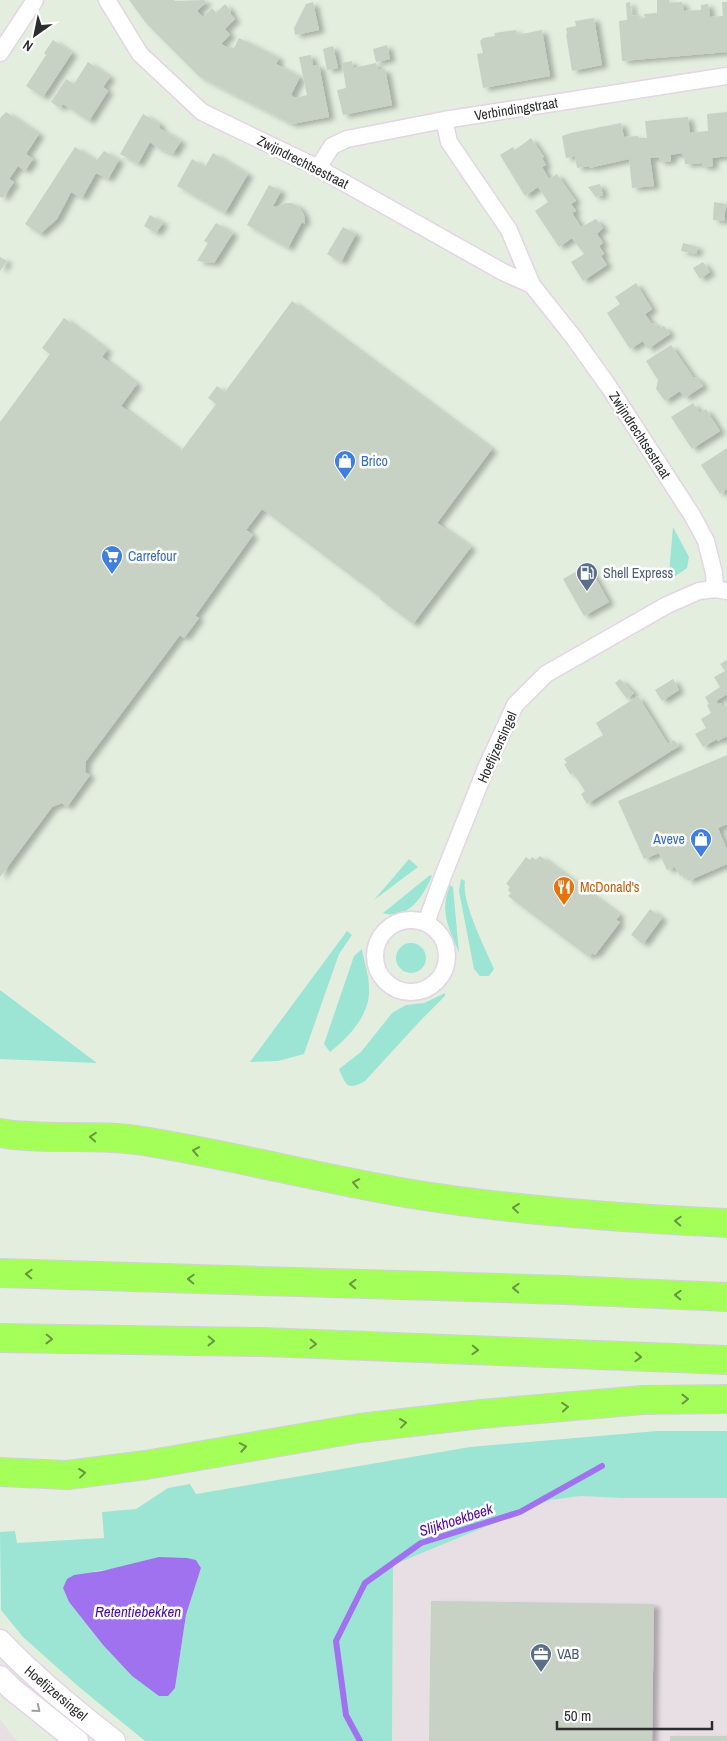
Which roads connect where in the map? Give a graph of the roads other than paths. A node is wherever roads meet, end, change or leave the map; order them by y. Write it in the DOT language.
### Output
graph roads {
  1 [pos="35,0"];
  2 [pos="107,0"];
  3 [pos="0,53"];
  4 [pos="727,76"];
  5 [pos="444,120"];
  6 [pos="318,168"];
  7 [pos="532,285"];
  8 [pos="721,590"];
  9 [pos="426,923"];
  10 [pos="4,1136"];
  11 [pos="727,1223"];
  12 [pos="0,1273"];
  13 [pos="727,1297"];
  14 [pos="0,1338"];
  15 [pos="727,1360"];
  16 [pos="727,1399"];
  17 [pos="0,1472"];
  18 [pos="34,1474"];
  19 [pos="0,1483"];
  20 [pos="0,1641"];
  21 [pos="0,1677"];
  22 [pos="77,1741"];
  23 [pos="114,1741"];
  1 -- 3 [label="street"];
  2 -- 6 [label="street, Zwijndrechtsestraat"];
  4 -- 5 [label="street, Verbindingstraat"];
  5 -- 6 [label="street, Verbindingstraat"];
  5 -- 7 [label="street, Zwijndrechtsestraat"];
  6 -- 7 [label="street, Zwijndrechtsestraat"];
  7 -- 8 [label="street, Zwijndrechtsestraat"];
  8 -- 9 [label="street, Hoefijzersingel"];
  9 -- 9 [label="street"];
  11 -- 10 [label="highway, one-way"];
  13 -- 12 [label="highway, one-way"];
  14 -- 15 [label="highway, one-way"];
  18 -- 16 [label="highway, one-way"];
  17 -- 18 [label="highway"];
  18 -- 19 [label="highway"];
  20 -- 23 [label="street, Hoefijzersingel"];
  21 -- 22 [label="street, Hoefijzersingel, one-way"];
}
